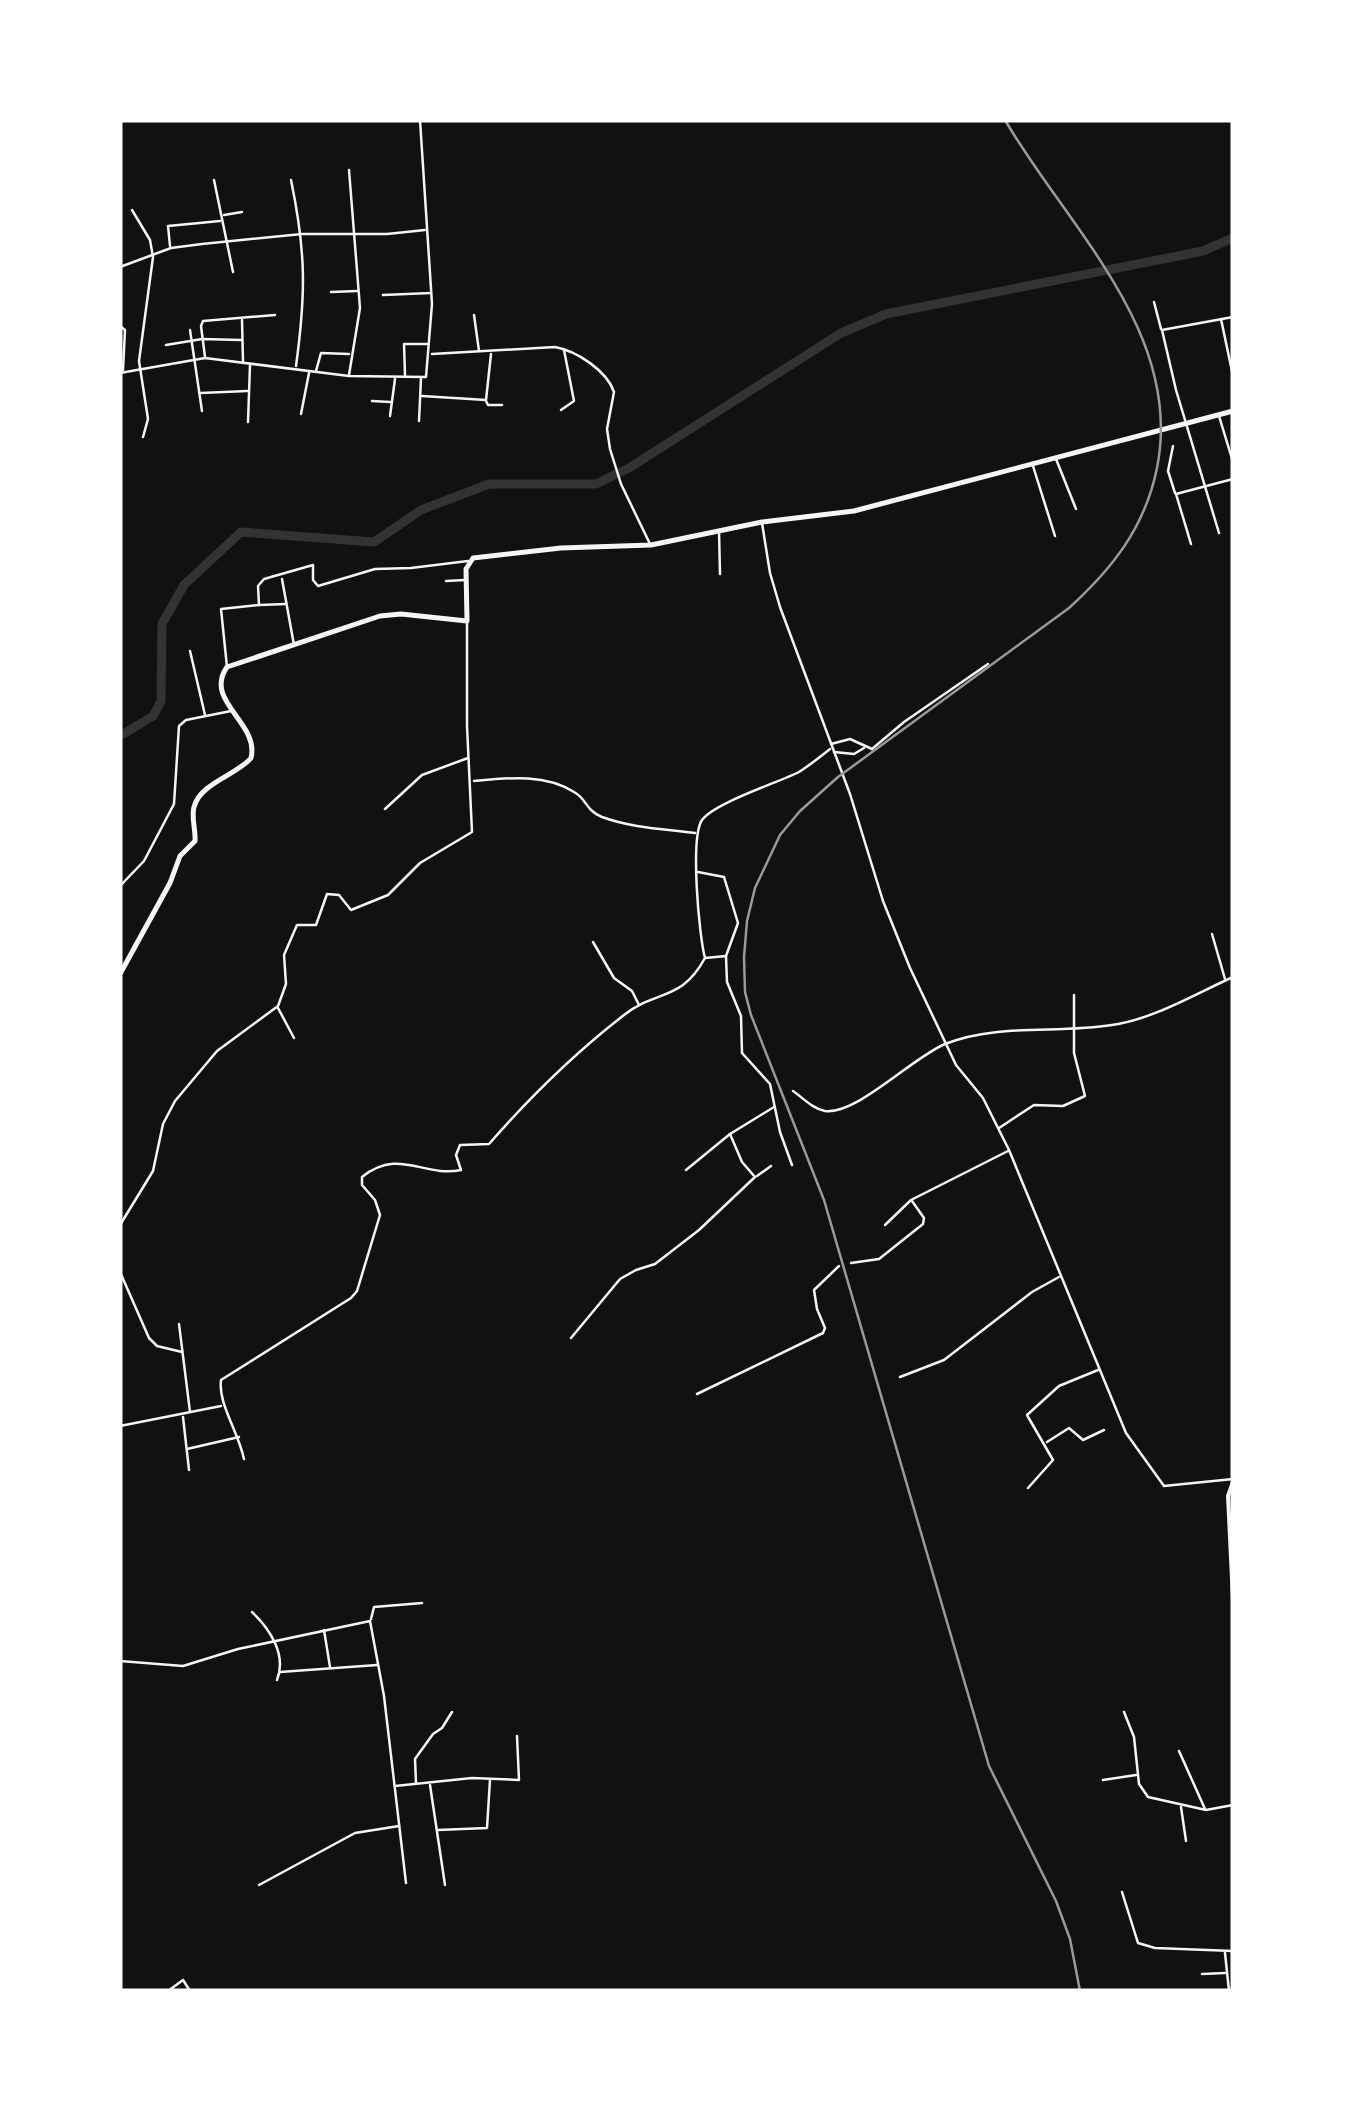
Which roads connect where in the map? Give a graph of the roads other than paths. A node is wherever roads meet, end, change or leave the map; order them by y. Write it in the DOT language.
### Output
graph roads {
  1 [pos="420,120"];
  2 [pos="350,170"];
  3 [pos="214,180"];
  4 [pos="290,180"];
  5 [pos="132,210"];
  6 [pos="242,212"];
  7 [pos="221,218"];
  8 [pos="427,230"];
  9 [pos="356,232"];
  10 [pos="302,234"];
  11 [pos="228,240"];
  12 [pos="171,248"];
  13 [pos="152,256"];
  14 [pos="120,267"];
  15 [pos="233,272"];
  16 [pos="359,291"];
  17 [pos="331,292"];
  18 [pos="431,292"];
  19 [pos="383,295"];
  20 [pos="1154,302"];
  21 [pos="274,315"];
  22 [pos="474,315"];
  23 [pos="1233,316"];
  24 [pos="242,318"];
  25 [pos="1220,318"];
  26 [pos="120,326"];
  27 [pos="190,330"];
  28 [pos="1162,330"];
  29 [pos="202,339"];
  30 [pos="241,340"];
  31 [pos="192,342"];
  32 [pos="430,344"];
  33 [pos="166,346"];
  34 [pos="563,349"];
  35 [pos="490,352"];
  36 [pos="479,353"];
  37 [pos="352,354"];
  38 [pos="430,354"];
  39 [pos="205,358"];
  40 [pos="194,359"];
  41 [pos="243,362"];
  42 [pos="250,365"];
  43 [pos="139,369"];
  44 [pos="296,370"];
  45 [pos="309,371"];
  46 [pos="316,372"];
  47 [pos="121,373"];
  48 [pos="349,376"];
  49 [pos="1233,376"];
  50 [pos="395,378"];
  51 [pos="406,378"];
  52 [pos="422,378"];
  53 [pos="248,392"];
  54 [pos="199,393"];
  55 [pos="422,396"];
  56 [pos="372,400"];
  57 [pos="486,400"];
  58 [pos="392,402"];
  59 [pos="502,405"];
  60 [pos="561,410"];
  61 [pos="202,411"];
  62 [pos="1233,411"];
  63 [pos="301,414"];
  64 [pos="1218,414"];
  65 [pos="390,416"];
  66 [pos="419,421"];
  67 [pos="248,422"];
  68 [pos="1186,423"];
  69 [pos="143,436"];
  70 [pos="1173,446"];
  71 [pos="1056,460"];
  72 [pos="1233,462"];
  73 [pos="1033,466"];
  74 [pos="1233,479"];
  75 [pos="1205,488"];
  76 [pos="1176,494"];
  77 [pos="1076,508"];
  78 [pos="762,522"];
  79 [pos="719,530"];
  80 [pos="1219,533"];
  81 [pos="1055,536"];
  82 [pos="1190,544"];
  83 [pos="651,545"];
  84 [pos="468,561"];
  85 [pos="720,574"];
  86 [pos="282,576"];
  87 [pos="466,580"];
  88 [pos="446,582"];
  89 [pos="288,604"];
  90 [pos="259,606"];
  91 [pos="467,620"];
  92 [pos="295,646"];
  93 [pos="190,651"];
  94 [pos="988,664"];
  95 [pos="227,667"];
  96 [pos="233,711"];
  97 [pos="206,716"];
  98 [pos="865,747"];
  99 [pos="831,748"];
  100 [pos="469,758"];
  101 [pos="472,781"];
  102 [pos="385,810"];
  103 [pos="697,833"];
  104 [pos="697,872"];
  105 [pos="120,886"];
  106 [pos="1212,934"];
  107 [pos="593,942"];
  108 [pos="726,956"];
  109 [pos="705,958"];
  110 [pos="120,974"];
  111 [pos="1233,977"];
  112 [pos="1225,980"];
  113 [pos="1074,995"];
  114 [pos="278,1006"];
  115 [pos="640,1006"];
  116 [pos="1074,1028"];
  117 [pos="294,1038"];
  118 [pos="946,1044"];
  119 [pos="793,1091"];
  120 [pos="775,1107"];
  121 [pos="998,1128"];
  122 [pos="730,1134"];
  123 [pos="1009,1150"];
  124 [pos="792,1165"];
  125 [pos="771,1166"];
  126 [pos="686,1170"];
  127 [pos="756,1177"];
  128 [pos="911,1200"];
  129 [pos="120,1225"];
  130 [pos="885,1225"];
  131 [pos="851,1263"];
  132 [pos="839,1266"];
  133 [pos="120,1272"];
  134 [pos="1060,1276"];
  135 [pos="179,1324"];
  136 [pos="570,1338"];
  137 [pos="182,1352"];
  138 [pos="1100,1370"];
  139 [pos="900,1377"];
  140 [pos="697,1394"];
  141 [pos="223,1406"];
  142 [pos="190,1414"];
  143 [pos="183,1416"];
  144 [pos="120,1426"];
  145 [pos="1104,1430"];
  146 [pos="240,1437"];
  147 [pos="1046,1442"];
  148 [pos="186,1448"];
  149 [pos="244,1459"];
  150 [pos="188,1470"];
  151 [pos="1233,1480"];
  152 [pos="1028,1488"];
  153 [pos="1233,1600"];
  154 [pos="422,1603"];
  155 [pos="252,1612"];
  156 [pos="370,1621"];
  157 [pos="324,1630"];
  158 [pos="275,1641"];
  159 [pos="120,1662"];
  160 [pos="379,1664"];
  161 [pos="330,1668"];
  162 [pos="280,1672"];
  163 [pos="277,1680"];
  164 [pos="452,1712"];
  165 [pos="1124,1712"];
  166 [pos="518,1736"];
  167 [pos="1179,1751"];
  168 [pos="1137,1775"];
  169 [pos="490,1779"];
  170 [pos="1103,1780"];
  171 [pos="430,1784"];
  172 [pos="416,1785"];
  173 [pos="394,1786"];
  174 [pos="1181,1805"];
  175 [pos="1233,1805"];
  176 [pos="1206,1810"];
  177 [pos="400,1826"];
  178 [pos="436,1830"];
  179 [pos="1186,1842"];
  180 [pos="406,1883"];
  181 [pos="260,1885"];
  182 [pos="444,1885"];
  183 [pos="1122,1892"];
  184 [pos="1233,1951"];
  185 [pos="1225,1952"];
  186 [pos="1227,1973"];
  187 [pos="1202,1974"];
  188 [pos="168,1991"];
  189 [pos="190,1991"];
  190 [pos="1229,1991"];
  1 -- 8 [label="street"];
  2 -- 9 [label="street"];
  3 -- 7 [label="street"];
  4 -- 10 [label="street"];
  5 -- 13 [label="street"];
  6 -- 7 [label="street"];
  7 -- 11 [label="street"];
  7 -- 12 [label="street"];
  8 -- 9 [label="street"];
  8 -- 18 [label="street"];
  9 -- 10 [label="street"];
  9 -- 16 [label="street"];
  10 -- 11 [label="street"];
  10 -- 44 [label="street"];
  11 -- 12 [label="street"];
  11 -- 15 [label="street"];
  12 -- 13 [label="street"];
  13 -- 14 [label="street"];
  13 -- 43 [label="street"];
  16 -- 17 [label="street"];
  16 -- 37 [label="street"];
  18 -- 19 [label="street"];
  18 -- 32 [label="street"];
  20 -- 28 [label="street"];
  21 -- 24 [label="street"];
  22 -- 36 [label="street"];
  23 -- 25 [label="street"];
  24 -- 29 [label="street"];
  24 -- 30 [label="street"];
  25 -- 28 [label="street"];
  25 -- 49 [label="street"];
  26 -- 47 [label="street"];
  27 -- 31 [label="street"];
  28 -- 68 [label="street"];
  29 -- 30 [label="street"];
  29 -- 31 [label="street"];
  29 -- 39 [label="street"];
  30 -- 41 [label="street"];
  31 -- 33 [label="street"];
  31 -- 40 [label="street"];
  32 -- 38 [label="street"];
  32 -- 51 [label="street"];
  34 -- 35 [label="street"];
  34 -- 60 [label="street"];
  34 -- 83 [label="street"];
  35 -- 36 [label="street"];
  35 -- 57 [label="street"];
  36 -- 38 [label="street"];
  37 -- 46 [label="street"];
  37 -- 48 [label="street"];
  38 -- 52 [label="street"];
  39 -- 40 [label="street"];
  39 -- 41 [label="street"];
  40 -- 43 [label="street"];
  40 -- 54 [label="street"];
  41 -- 42 [label="street"];
  42 -- 44 [label="street"];
  42 -- 53 [label="street"];
  43 -- 47 [label="street"];
  43 -- 69 [label="street"];
  44 -- 45 [label="street"];
  45 -- 46 [label="street"];
  45 -- 63 [label="street"];
  46 -- 48 [label="street"];
  48 -- 50 [label="street"];
  50 -- 51 [label="street"];
  50 -- 58 [label="street"];
  51 -- 52 [label="street"];
  52 -- 55 [label="street"];
  53 -- 54 [label="street"];
  53 -- 67 [label="street"];
  54 -- 61 [label="street"];
  55 -- 57 [label="street"];
  55 -- 66 [label="street"];
  56 -- 58 [label="street"];
  57 -- 59 [label="street"];
  58 -- 65 [label="street"];
  62 -- 64 [label="main road"];
  64 -- 68 [label="main road"];
  64 -- 72 [label="street"];
  68 -- 71 [label="main road"];
  68 -- 75 [label="street"];
  70 -- 76 [label="street"];
  71 -- 73 [label="main road"];
  71 -- 77 [label="street"];
  73 -- 78 [label="main road"];
  73 -- 81 [label="street"];
  74 -- 75 [label="street"];
  75 -- 76 [label="street"];
  75 -- 80 [label="street"];
  76 -- 82 [label="street"];
  78 -- 79 [label="main road"];
  78 -- 99 [label="street"];
  79 -- 83 [label="main road"];
  79 -- 85 [label="street"];
  83 -- 84 [label="main road"];
  84 -- 86 [label="street"];
  84 -- 87 [label="main road"];
  86 -- 89 [label="street"];
  86 -- 90 [label="street"];
  87 -- 88 [label="street"];
  87 -- 91 [label="main road"];
  89 -- 90 [label="street"];
  89 -- 92 [label="street"];
  90 -- 95 [label="street"];
  91 -- 92 [label="main road"];
  91 -- 100 [label="street"];
  92 -- 95 [label="main road"];
  93 -- 97 [label="street"];
  94 -- 98 [label="street"];
  95 -- 96 [label="main road"];
  96 -- 97 [label="street"];
  96 -- 110 [label="main road"];
  97 -- 105 [label="street"];
  98 -- 99 [label="street"];
  98 -- 99 [label="street"];
  99 -- 103 [label="street"];
  99 -- 118 [label="street"];
  100 -- 101 [label="street"];
  100 -- 102 [label="street"];
  101 -- 103 [label="street"];
  101 -- 114 [label="street"];
  103 -- 104 [label="street"];
  104 -- 108 [label="street"];
  104 -- 109 [label="street"];
  106 -- 112 [label="street"];
  107 -- 115 [label="street"];
  108 -- 109 [label="street"];
  108 -- 120 [label="street"];
  109 -- 115 [label="street"];
  111 -- 112 [label="street"];
  112 -- 116 [label="street"];
  113 -- 116 [label="street"];
  114 -- 117 [label="street"];
  114 -- 129 [label="street"];
  115 -- 141 [label="street"];
  116 -- 118 [label="street"];
  116 -- 121 [label="street"];
  118 -- 119 [label="street"];
  118 -- 121 [label="street"];
  120 -- 122 [label="street"];
  120 -- 124 [label="street"];
  121 -- 123 [label="street"];
  122 -- 126 [label="street"];
  122 -- 127 [label="street"];
  123 -- 128 [label="street"];
  123 -- 134 [label="street"];
  125 -- 127 [label="street"];
  127 -- 136 [label="street"];
  128 -- 130 [label="street"];
  128 -- 131 [label="street"];
  132 -- 140 [label="street"];
  133 -- 137 [label="street"];
  134 -- 138 [label="street"];
  134 -- 139 [label="street"];
  135 -- 137 [label="street"];
  137 -- 142 [label="street"];
  138 -- 147 [label="street"];
  138 -- 151 [label="street"];
  141 -- 142 [label="street"];
  141 -- 146 [label="street"];
  142 -- 143 [label="street"];
  143 -- 144 [label="street"];
  143 -- 148 [label="street"];
  145 -- 147 [label="street"];
  146 -- 148 [label="street"];
  146 -- 149 [label="street"];
  147 -- 152 [label="street"];
  148 -- 150 [label="street"];
  151 -- 153 [label="street"];
  154 -- 156 [label="street"];
  155 -- 158 [label="street"];
  156 -- 157 [label="street"];
  156 -- 160 [label="street"];
  157 -- 158 [label="street"];
  157 -- 161 [label="street"];
  158 -- 159 [label="street"];
  158 -- 162 [label="street"];
  160 -- 161 [label="street"];
  160 -- 173 [label="street"];
  161 -- 162 [label="street"];
  162 -- 163 [label="street"];
  164 -- 172 [label="street"];
  165 -- 168 [label="street"];
  166 -- 169 [label="street"];
  167 -- 176 [label="street"];
  168 -- 170 [label="street"];
  168 -- 174 [label="street"];
  169 -- 171 [label="street"];
  169 -- 178 [label="street"];
  171 -- 172 [label="street"];
  171 -- 178 [label="street"];
  172 -- 173 [label="street"];
  173 -- 177 [label="street"];
  174 -- 176 [label="street"];
  174 -- 179 [label="street"];
  175 -- 176 [label="street"];
  177 -- 180 [label="street"];
  177 -- 181 [label="street"];
  178 -- 182 [label="street"];
  183 -- 185 [label="street"];
  184 -- 185 [label="street"];
  185 -- 186 [label="street"];
  186 -- 187 [label="street"];
  186 -- 190 [label="street"];
  188 -- 189 [label="street"];
}
